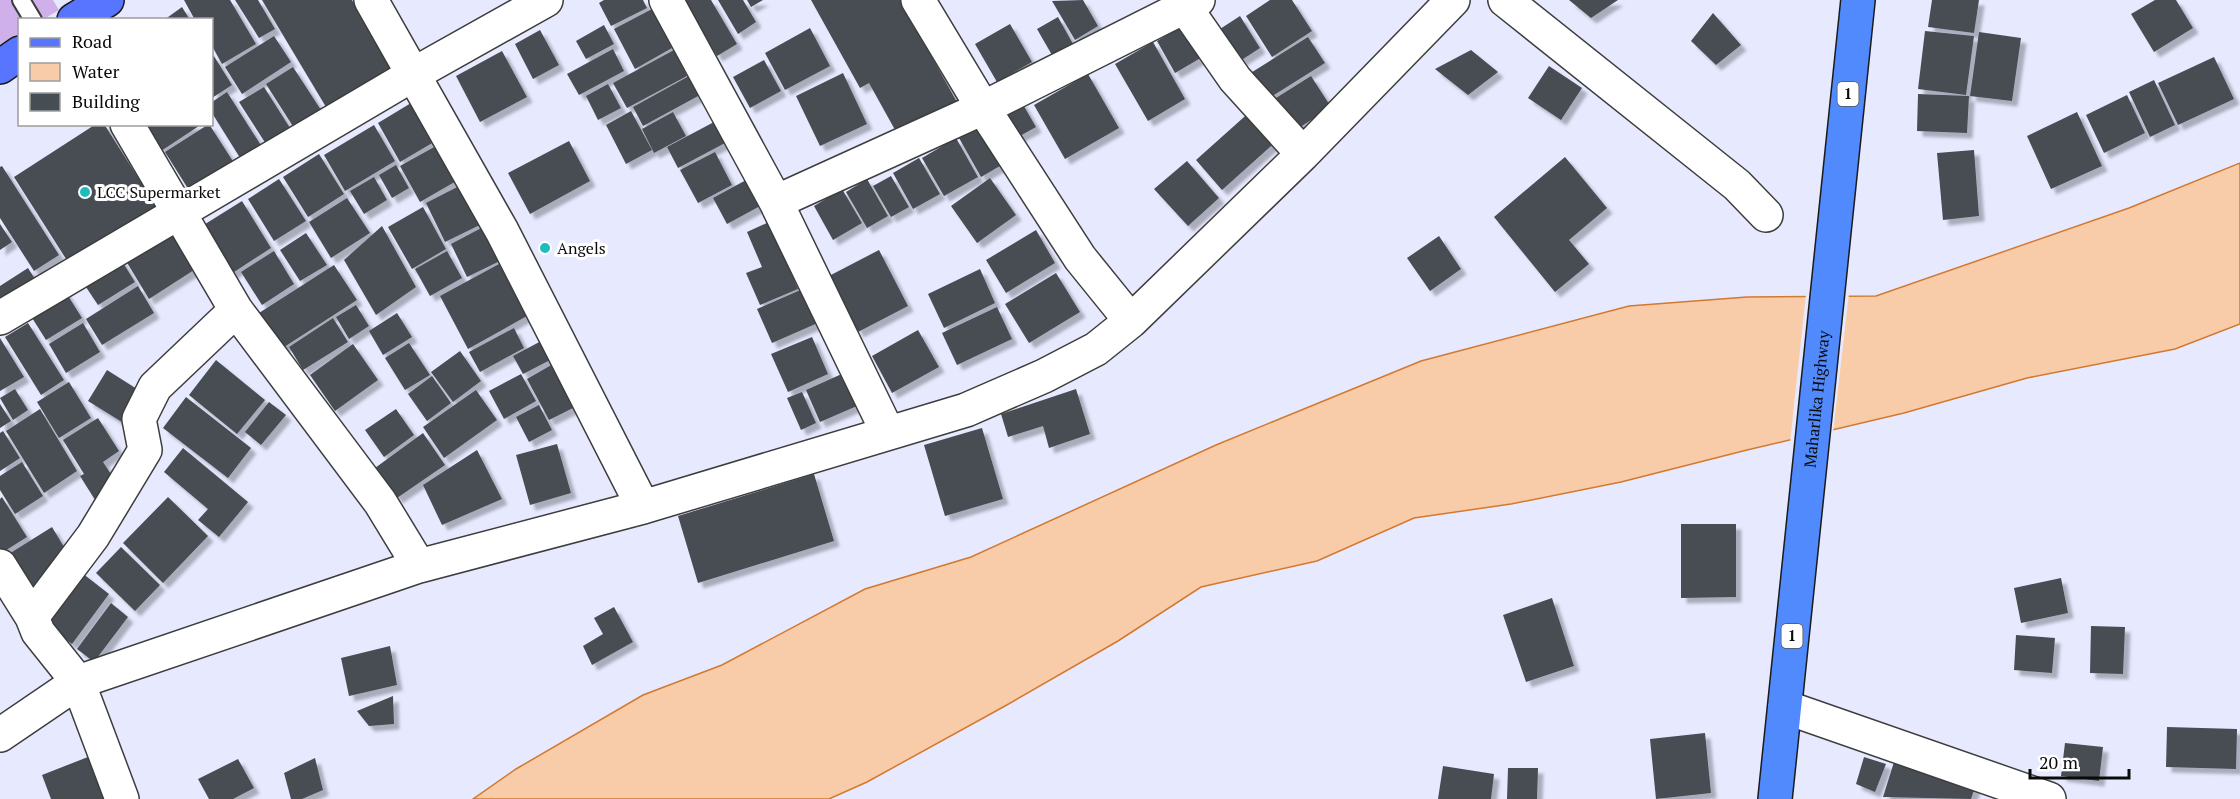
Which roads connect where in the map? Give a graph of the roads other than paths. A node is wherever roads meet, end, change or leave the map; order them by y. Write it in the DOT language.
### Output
graph roads {
  1 [pos="21,0"];
  2 [pos="107,0"];
  3 [pos="371,0"];
  4 [pos="546,0"];
  5 [pos="666,0"];
  6 [pos="918,0"];
  7 [pos="1453,0"];
  8 [pos="1505,0"];
  9 [pos="1858,0"];
  10 [pos="1187,2"];
  11 [pos="32,18"];
  12 [pos="77,18"];
  13 [pos="18,54"];
  14 [pos="0,67"];
  15 [pos="414,74"];
  16 [pos="983,108"];
  17 [pos="128,126"];
  18 [pos="1302,154"];
  19 [pos="776,202"];
  20 [pos="178,213"];
  21 [pos="1766,215"];
  22 [pos="236,310"];
  23 [pos="0,318"];
  24 [pos="1131,321"];
  25 [pos="888,433"];
  26 [pos="644,507"];
  27 [pos="0,566"];
  28 [pos="420,566"];
  29 [pos="32,617"];
  30 [pos="78,682"];
  31 [pos="1785,707"];
  32 [pos="0,735"];
  33 [pos="122,799"];
  34 [pos="1775,799"];
  35 [pos="2049,799"];
  1 -- 11 [label="lane"];
  2 -- 12 [label="main road"];
  3 -- 15 [label="street"];
  4 -- 15 [label="street"];
  5 -- 19 [label="street"];
  6 -- 16 [label="street"];
  7 -- 18 [label="street"];
  8 -- 21 [label="street"];
  9 -- 31 [label="highway, Maharlika Highway / 1"];
  10 -- 16 [label="street"];
  10 -- 18 [label="street"];
  13 -- 14 [label="main road"];
  15 -- 20 [label="street"];
  15 -- 26 [label="street"];
  16 -- 19 [label="street"];
  16 -- 24 [label="street"];
  17 -- 20 [label="street"];
  18 -- 24 [label="street"];
  19 -- 25 [label="street"];
  20 -- 22 [label="street"];
  20 -- 23 [label="street"];
  22 -- 28 [label="street"];
  22 -- 29 [label="street"];
  24 -- 25 [label="street"];
  25 -- 26 [label="street"];
  26 -- 28 [label="street"];
  27 -- 29 [label="street"];
  28 -- 30 [label="street"];
  29 -- 30 [label="street"];
  30 -- 32 [label="street"];
  30 -- 33 [label="street"];
  31 -- 34 [label="highway, Maharlika Highway / 1"];
  31 -- 35 [label="street"];
}
